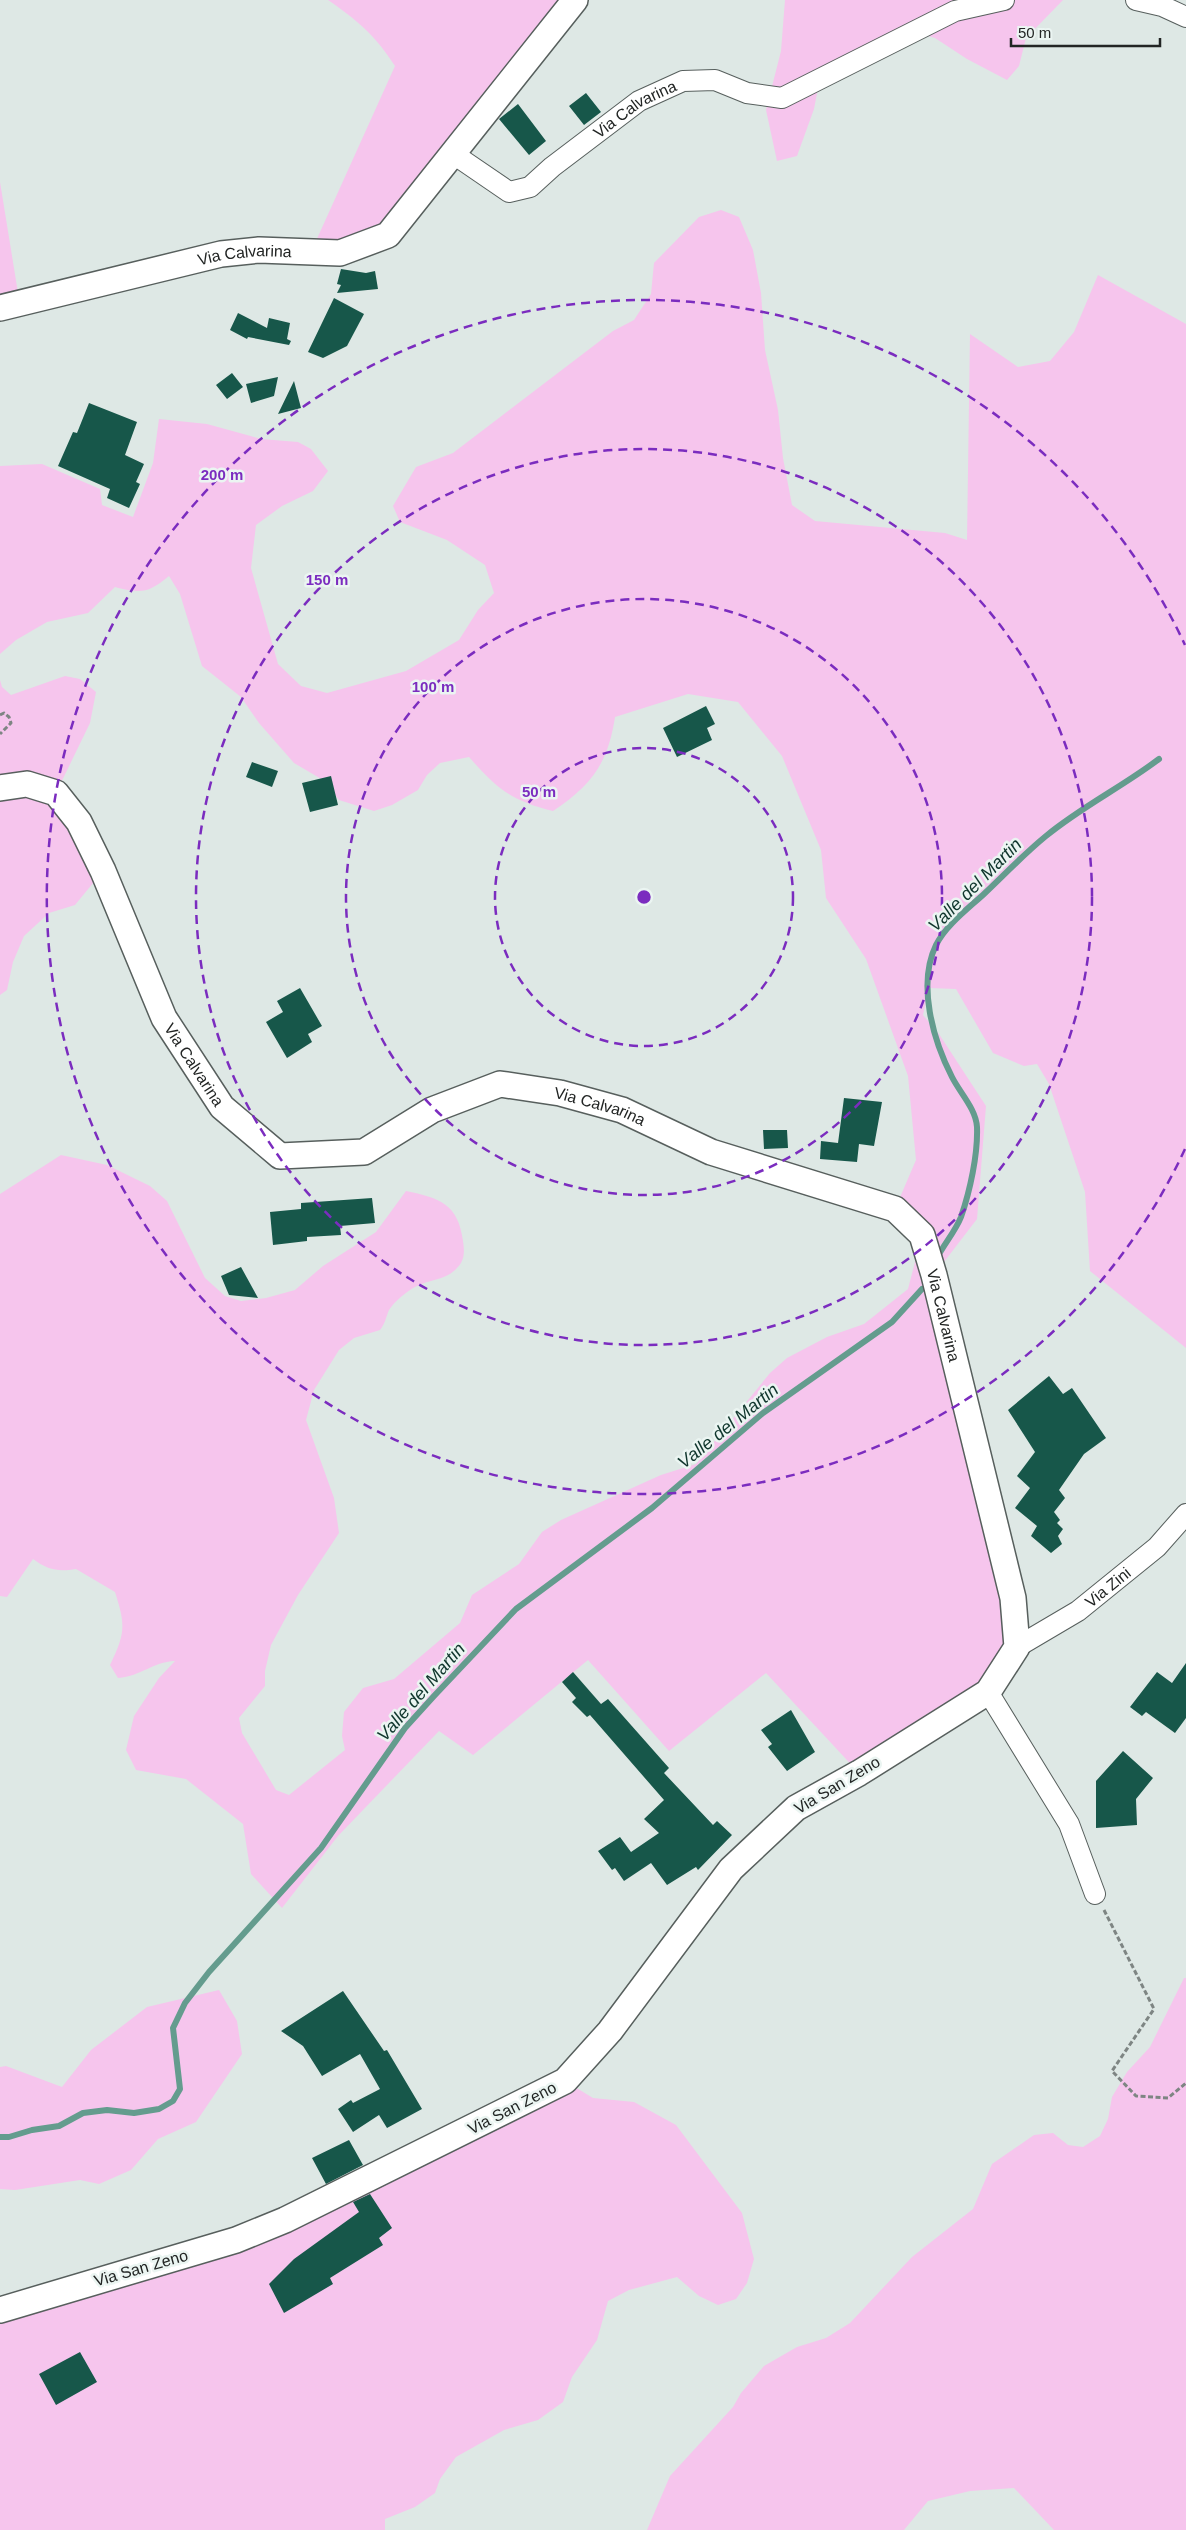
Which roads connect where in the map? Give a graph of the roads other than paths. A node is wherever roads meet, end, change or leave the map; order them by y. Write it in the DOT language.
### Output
graph roads {
  1 [pos="575,0"];
  2 [pos="1004,0"];
  3 [pos="1136,0"];
  4 [pos="1186,17"];
  5 [pos="452,153"];
  6 [pos="0,308"];
  7 [pos="0,788"];
  8 [pos="1186,1514"];
  9 [pos="1018,1647"];
  10 [pos="988,1692"];
  11 [pos="1095,1894"];
  12 [pos="0,2310"];
  1 -- 5 [label="street, Via Calvarina"];
  2 -- 5 [label="street, Via Calvarina"];
  3 -- 4 [label="street"];
  5 -- 6 [label="street, Via Calvarina"];
  7 -- 9 [label="street, Via Calvarina"];
  8 -- 9 [label="street, Via Zini"];
  9 -- 10 [label="street"];
  10 -- 11 [label="street"];
  10 -- 12 [label="street, Via San Zeno"];
}
